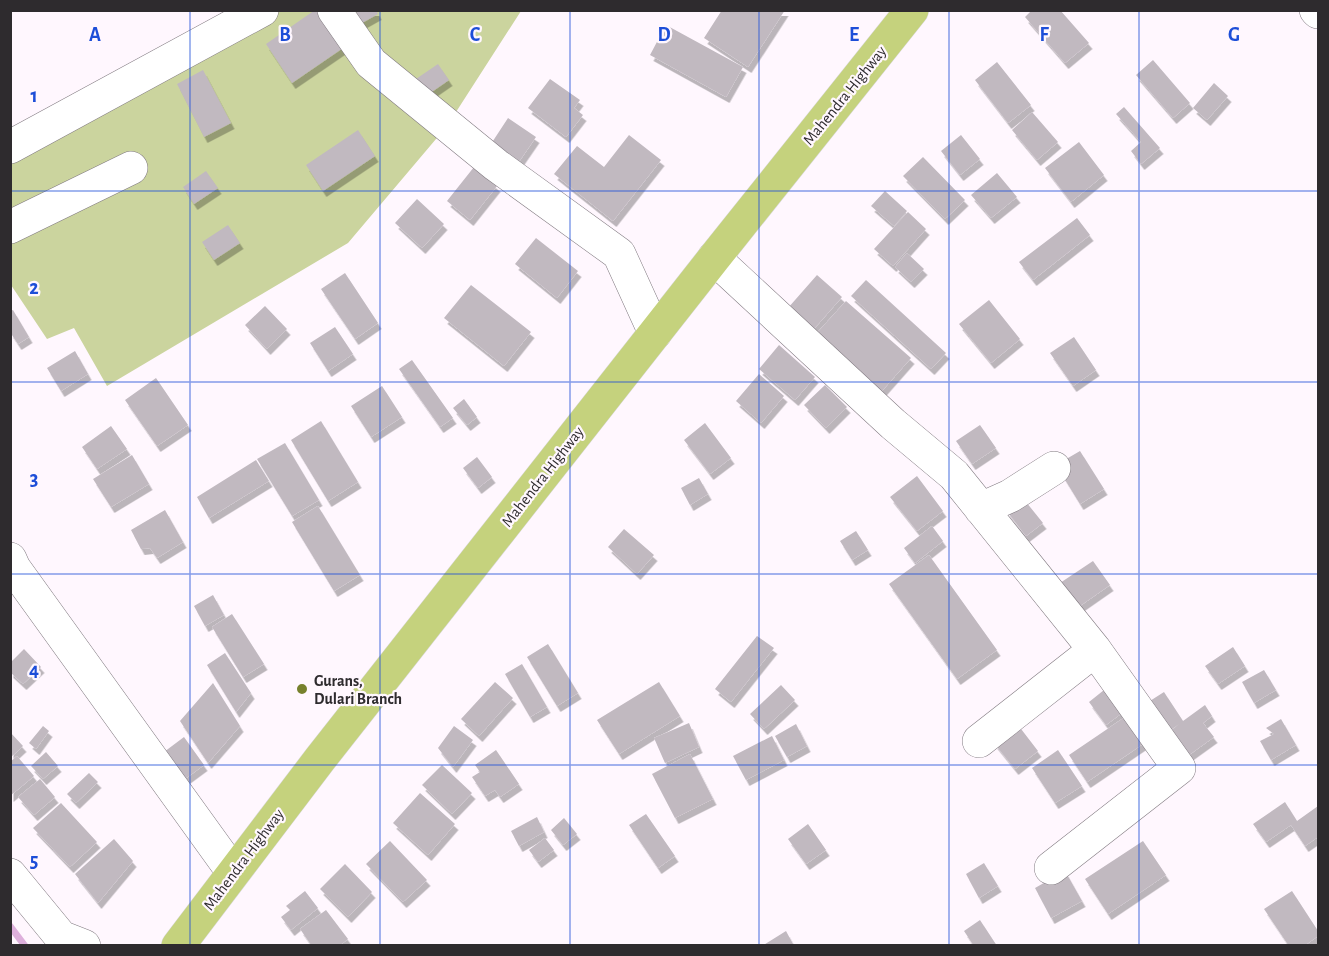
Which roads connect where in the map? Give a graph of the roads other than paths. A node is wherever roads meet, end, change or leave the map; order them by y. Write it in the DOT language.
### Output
graph roads {
  1 [pos="262,10"];
  2 [pos="334,10"];
  3 [pos="912,10"];
  4 [pos="10,147"];
  5 [pos="131,168"];
  6 [pos="10,227"];
  7 [pos="714,258"];
  8 [pos="655,333"];
  9 [pos="1054,468"];
  10 [pos="981,509"];
  11 [pos="10,559"];
  12 [pos="1095,650"];
  13 [pos="979,741"];
  14 [pos="1051,868"];
  15 [pos="233,872"];
  16 [pos="10,875"];
  17 [pos="84,945"];
  18 [pos="178,945"];
  1 -- 4 [label="street"];
  2 -- 8 [label="street"];
  3 -- 7 [label="highway, Mahendra Highway"];
  5 -- 6 [label="street"];
  7 -- 8 [label="highway, Mahendra Highway"];
  7 -- 10 [label="street"];
  8 -- 15 [label="highway, Mahendra Highway"];
  9 -- 10 [label="street"];
  10 -- 12 [label="street"];
  11 -- 15 [label="street"];
  12 -- 13 [label="street"];
  12 -- 14 [label="street"];
  15 -- 18 [label="highway, Mahendra Highway"];
  16 -- 17 [label="street"];
}
